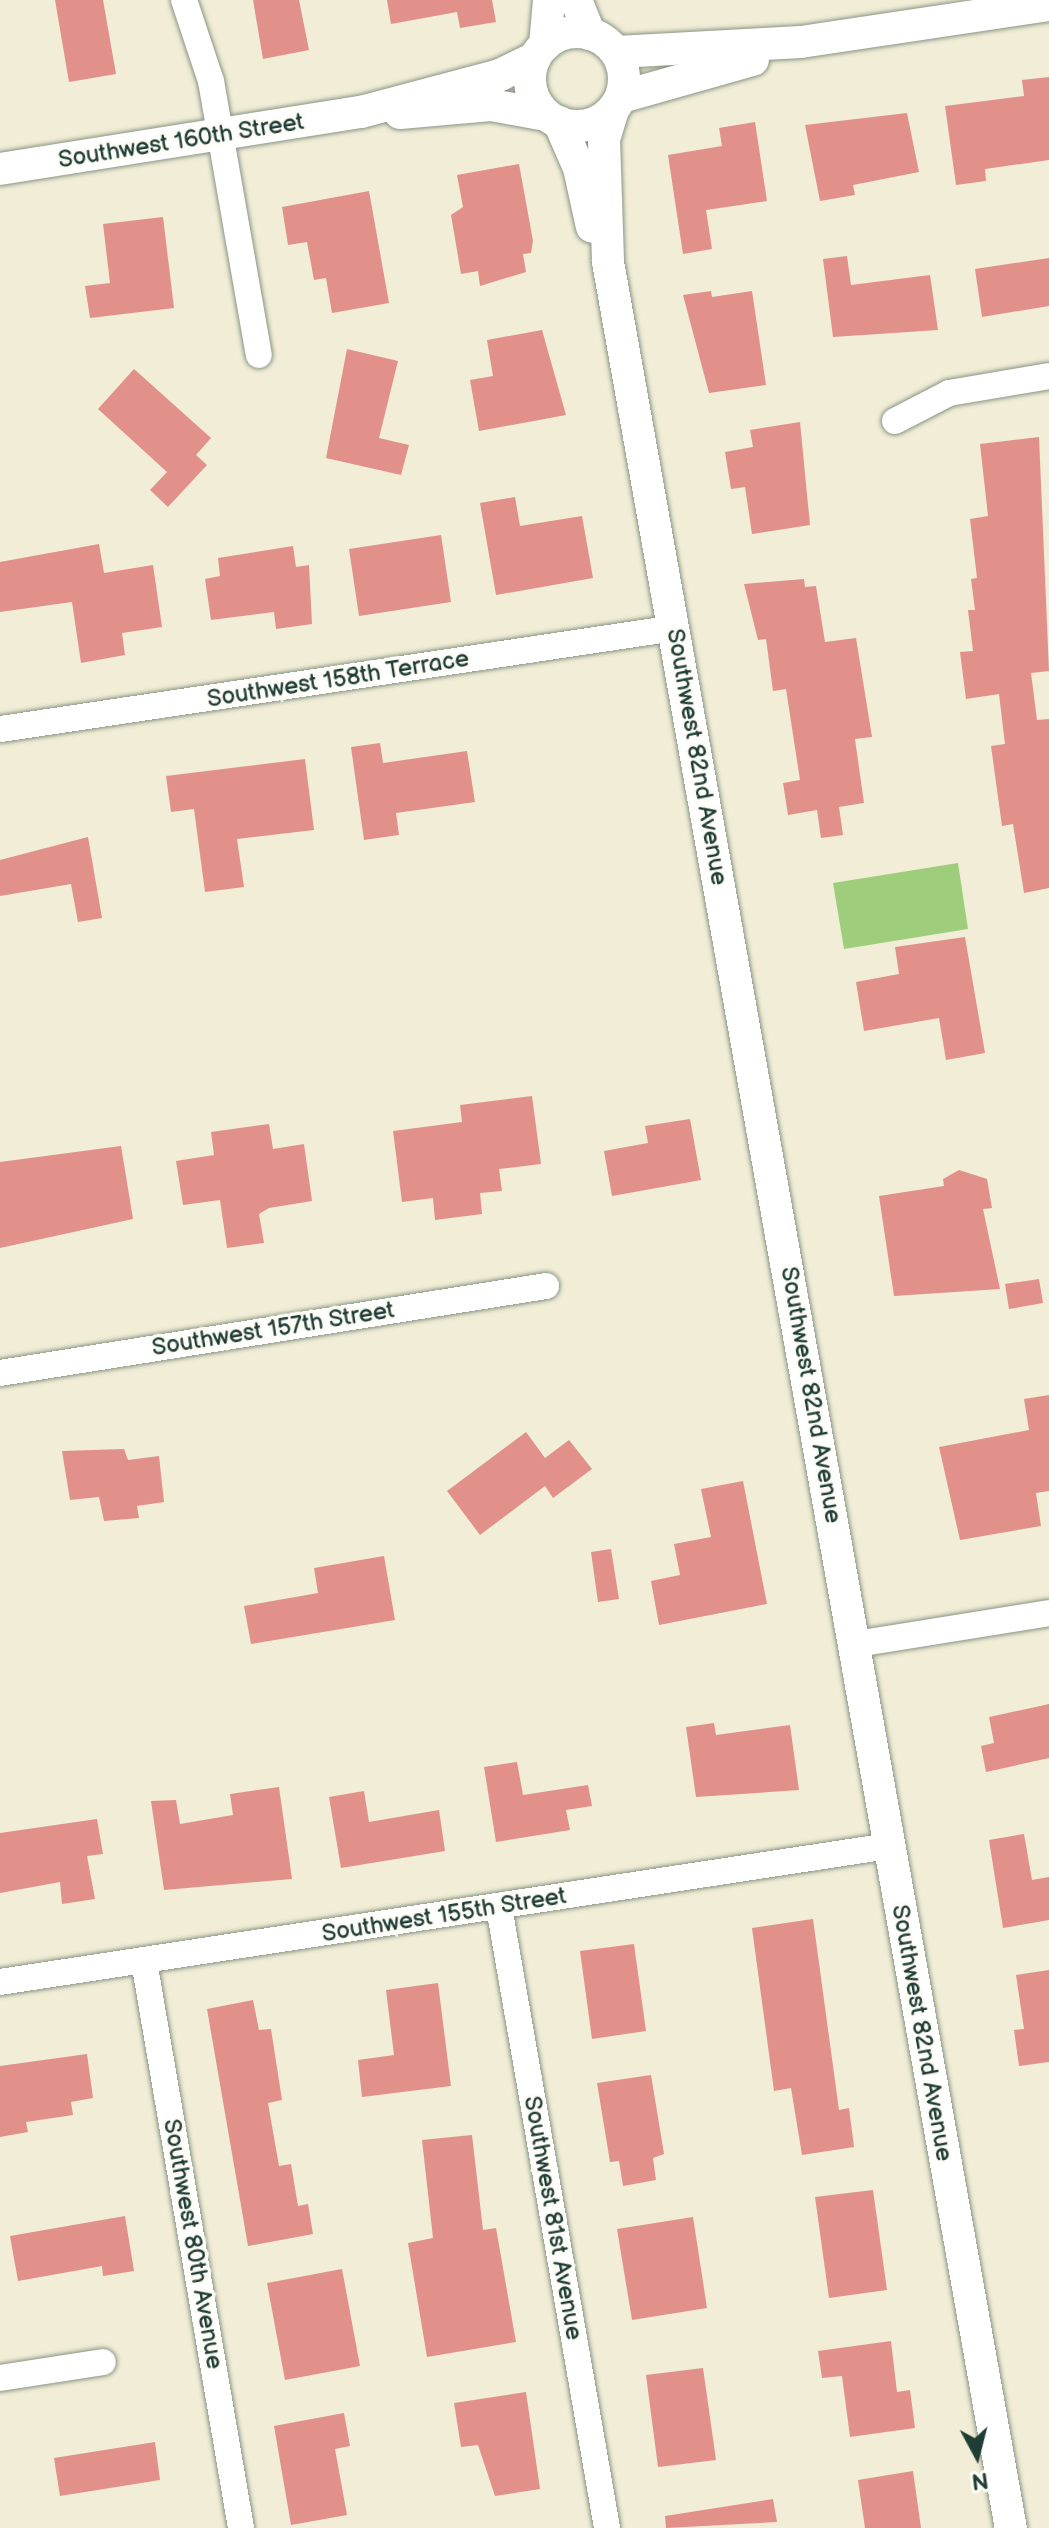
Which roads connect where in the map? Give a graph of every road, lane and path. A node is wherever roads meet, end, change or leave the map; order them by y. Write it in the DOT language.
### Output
graph roads {
  1 [pos="184,0"];
  2 [pos="549,0"];
  3 [pos="576,0"];
  4 [pos="1049,5"];
  5 [pos="590,34"];
  6 [pos="801,42"];
  7 [pos="540,51"];
  8 [pos="617,52"];
  9 [pos="617,103"];
  10 [pos="361,112"];
  11 [pos="552,118"];
  12 [pos="220,135"];
  13 [pos="0,169"];
  14 [pos="608,262"];
  15 [pos="259,355"];
  16 [pos="1049,376"];
  17 [pos="895,421"];
  18 [pos="675,628"];
  19 [pos="1,729"];
  20 [pos="546,1286"];
  21 [pos="0,1373"];
  22 [pos="1049,1613"];
  23 [pos="856,1644"];
  24 [pos="889,1846"];
  25 [pos="499,1907"];
  26 [pos="144,1961"];
  27 [pos="0,1982"];
  28 [pos="103,2362"];
  29 [pos="0,2378"];
  30 [pos="241,2528"];
  31 [pos="607,2528"];
  32 [pos="1011,2528"];
  1 -- 12 [label="street"];
  2 -- 7 [label="street"];
  3 -- 5 [label="street"];
  4 -- 6 [label="street"];
  5 -- 7 [label="street"];
  5 -- 8 [label="street"];
  6 -- 8 [label="street"];
  6 -- 9 [label="street"];
  7 -- 10 [label="street, Southwest 160th Street"];
  7 -- 11 [label="street"];
  8 -- 9 [label="street"];
  9 -- 11 [label="street"];
  9 -- 14 [label="street, Southwest 82nd Avenue"];
  10 -- 11 [label="street, Southwest 160th Street"];
  10 -- 12 [label="street, Southwest 160th Street"];
  11 -- 14 [label="street, Southwest 82nd Avenue"];
  12 -- 13 [label="street, Southwest 160th Street"];
  12 -- 15 [label="street"];
  14 -- 18 [label="street, Southwest 82nd Avenue"];
  16 -- 17 [label="street"];
  18 -- 19 [label="street, Southwest 158th Terrace"];
  18 -- 23 [label="street, Southwest 82nd Avenue"];
  20 -- 21 [label="street, Southwest 157th Street"];
  22 -- 23 [label="street"];
  23 -- 24 [label="street, Southwest 82nd Avenue"];
  24 -- 25 [label="street, Southwest 155th Street"];
  24 -- 32 [label="street, Southwest 82nd Avenue"];
  25 -- 26 [label="street, Southwest 155th Street"];
  25 -- 31 [label="street, Southwest 81st Avenue"];
  26 -- 27 [label="street, Southwest 155th Street"];
  26 -- 30 [label="street, Southwest 80th Avenue"];
  28 -- 29 [label="street"];
}
